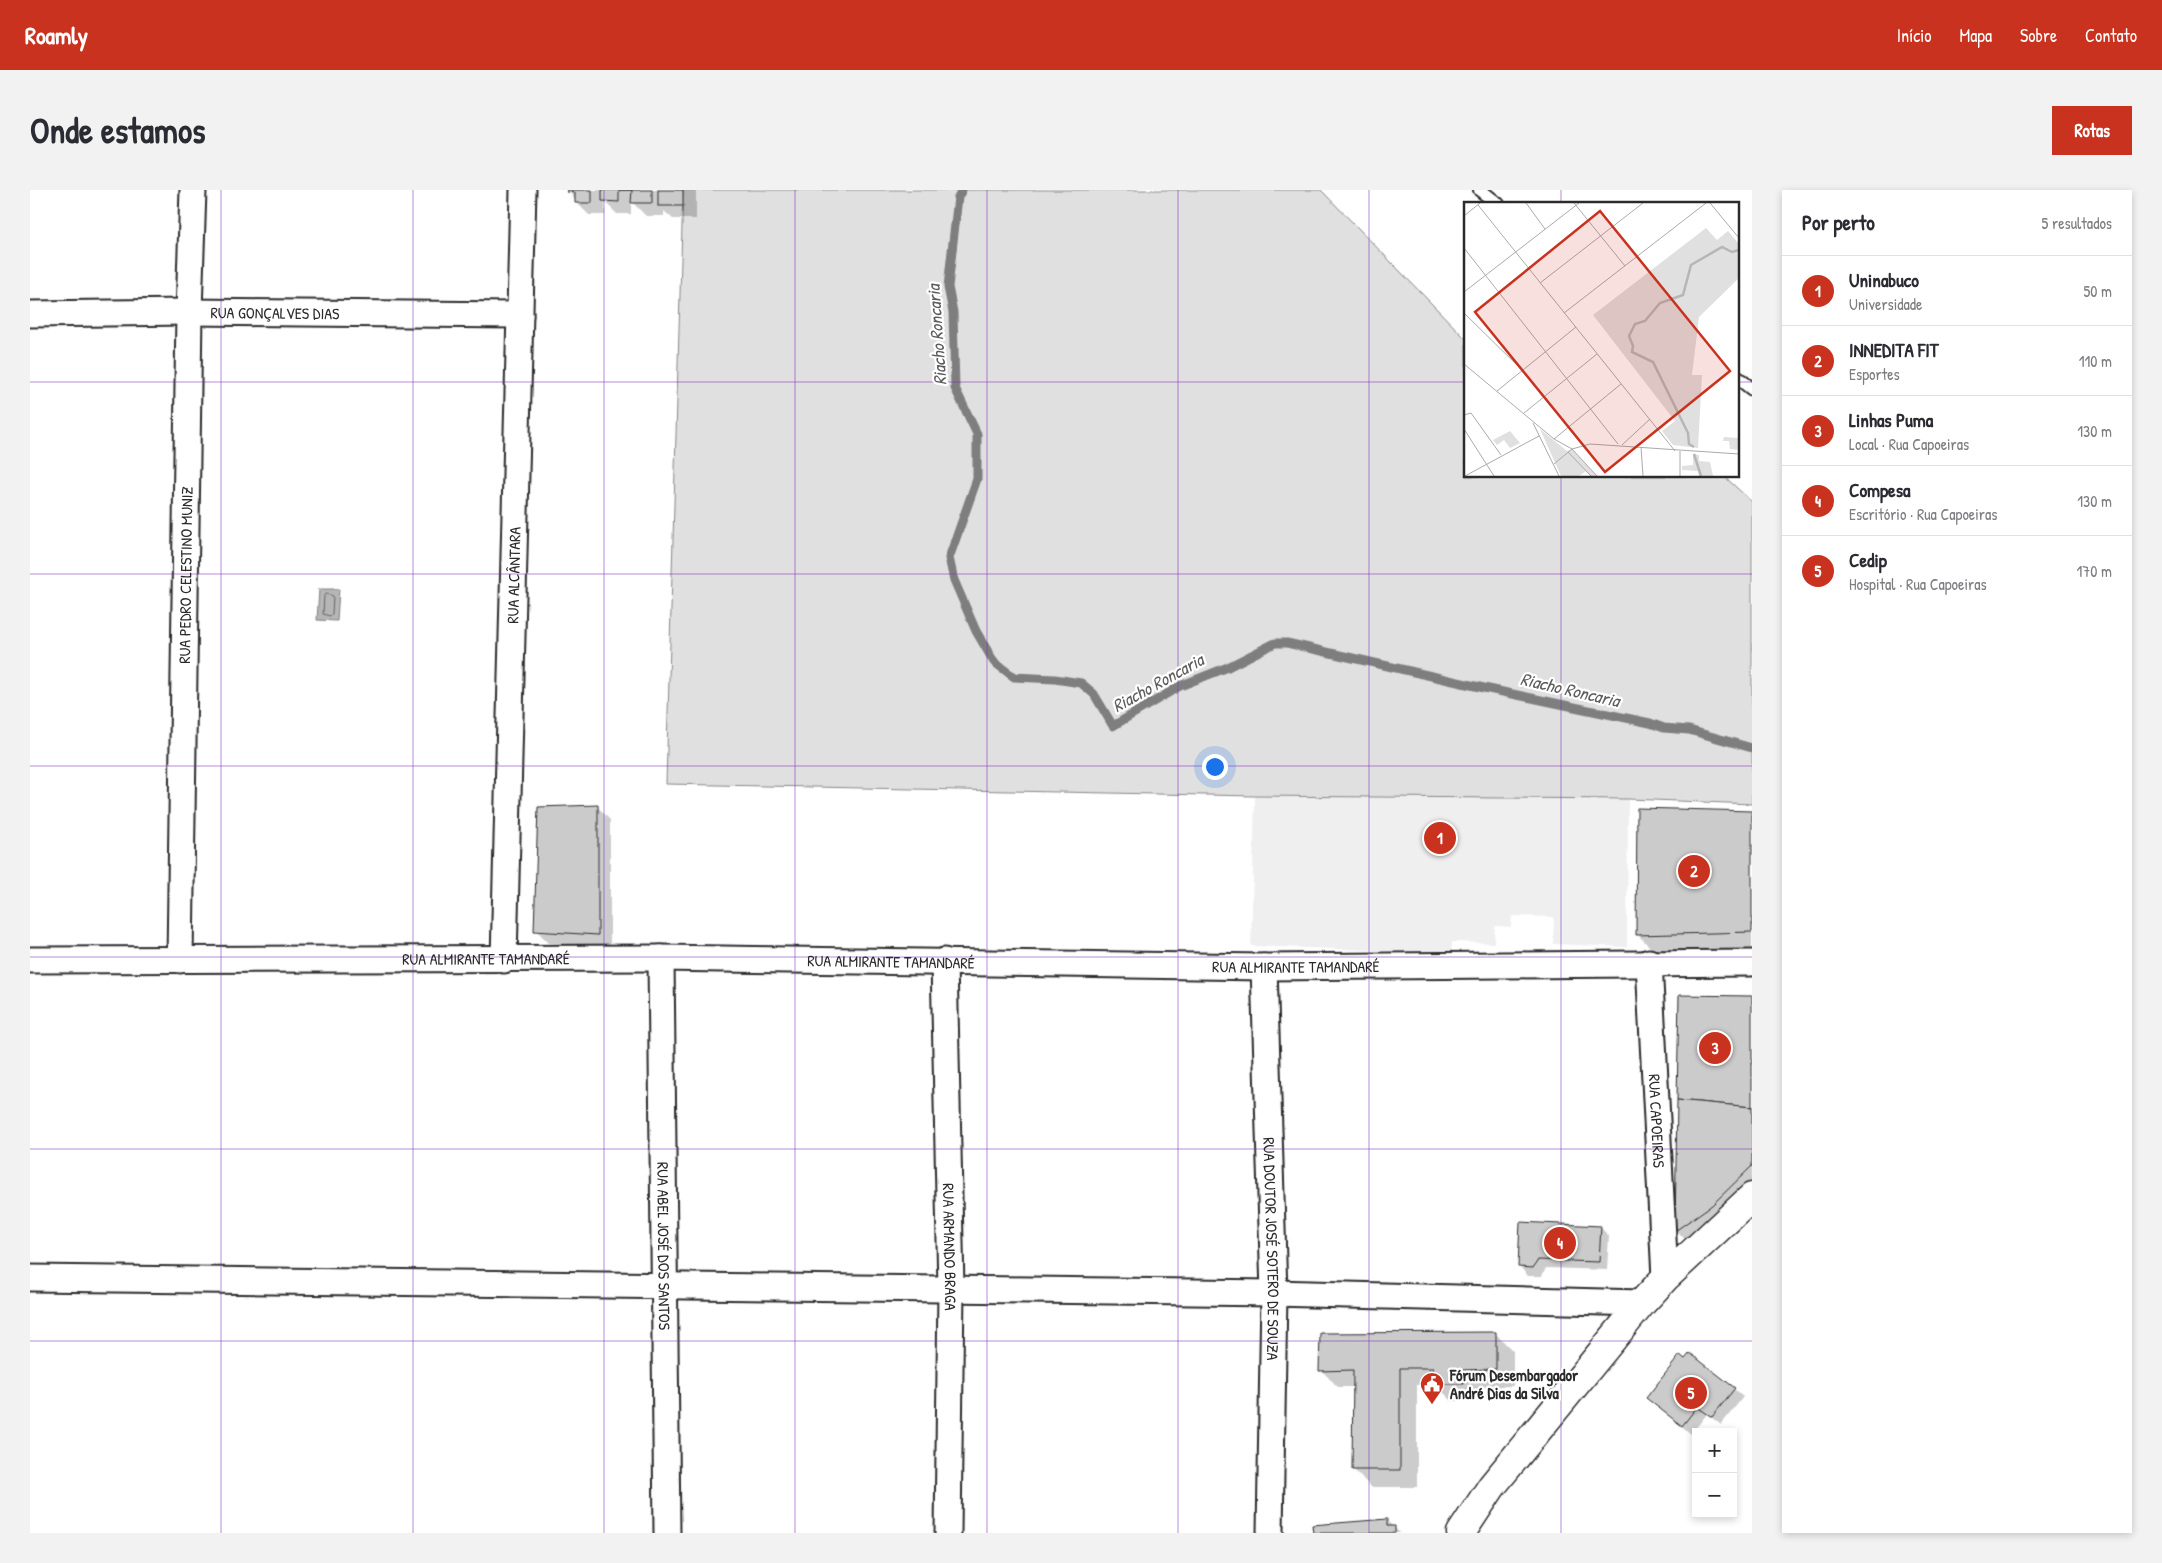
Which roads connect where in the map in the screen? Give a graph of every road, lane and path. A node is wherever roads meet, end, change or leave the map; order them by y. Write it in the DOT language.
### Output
graph roads {
  1 [pos="193,190"];
  2 [pos="523,190"];
  3 [pos="1480,190"];
  4 [pos="1495,202"];
  5 [pos="189,312"];
  6 [pos="30,314"];
  7 [pos="520,315"];
  8 [pos="1740,380"];
  9 [pos="1752,389"];
  10 [pos="661,958"];
  11 [pos="30,960"];
  12 [pos="180,960"];
  13 [pos="504,960"];
  14 [pos="944,961"];
  15 [pos="1649,962"];
  16 [pos="1752,963"];
  17 [pos="1264,966"];
  18 [pos="1752,1197"];
  19 [pos="30,1278"];
  20 [pos="1665,1278"];
  21 [pos="665,1287"];
  22 [pos="951,1289"];
  23 [pos="1274,1293"];
  24 [pos="1642,1303"];
  25 [pos="661,1532"];
  26 [pos="948,1533"];
  27 [pos="1270,1533"];
  28 [pos="1461,1533"];
  1 -- 5 [label="street, RUA PEDRO CELESTINO MUNIZ"];
  2 -- 7 [label="street, RUA ALCÂNTARA"];
  3 -- 4 [label="lane"];
  5 -- 6 [label="street, RUA GONÇALVES DIAS"];
  5 -- 7 [label="street, RUA GONÇALVES DIAS"];
  5 -- 12 [label="street, RUA PEDRO CELESTINO MUNIZ"];
  7 -- 13 [label="street, RUA ALCÂNTARA"];
  8 -- 9 [label="lane"];
  10 -- 13 [label="street, RUA ALMIRANTE TAMANDARÉ"];
  10 -- 14 [label="street, RUA ALMIRANTE TAMANDARÉ"];
  10 -- 21 [label="street, RUA ABEL JOSÉ DOS SANTOS"];
  11 -- 12 [label="street, RUA ALMIRANTE TAMANDARÉ"];
  12 -- 13 [label="street, RUA ALMIRANTE TAMANDARÉ"];
  14 -- 17 [label="street, RUA ALMIRANTE TAMANDARÉ"];
  14 -- 22 [label="street, RUA ARMANDO BRAGA"];
  15 -- 16 [label="street, RUA ALMIRANTE TAMANDARÉ"];
  15 -- 17 [label="street, RUA ALMIRANTE TAMANDARÉ"];
  15 -- 20 [label="street, RUA CAPOEIRAS"];
  17 -- 23 [label="street, RUA DOUTOR JOSÉ SOTERO DE SOUZA"];
  18 -- 20 [label="main road"];
  19 -- 21 [label="street"];
  20 -- 24 [label="main road"];
  21 -- 22 [label="street"];
  21 -- 25 [label="street, RUA ABEL JOSÉ DOS SANTOS"];
  22 -- 23 [label="street"];
  22 -- 26 [label="street, RUA ARMANDO BRAGA"];
  23 -- 24 [label="street"];
  23 -- 27 [label="street, RUA DOUTOR JOSÉ SOTERO DE SOUZA"];
  24 -- 28 [label="main road"];
}
